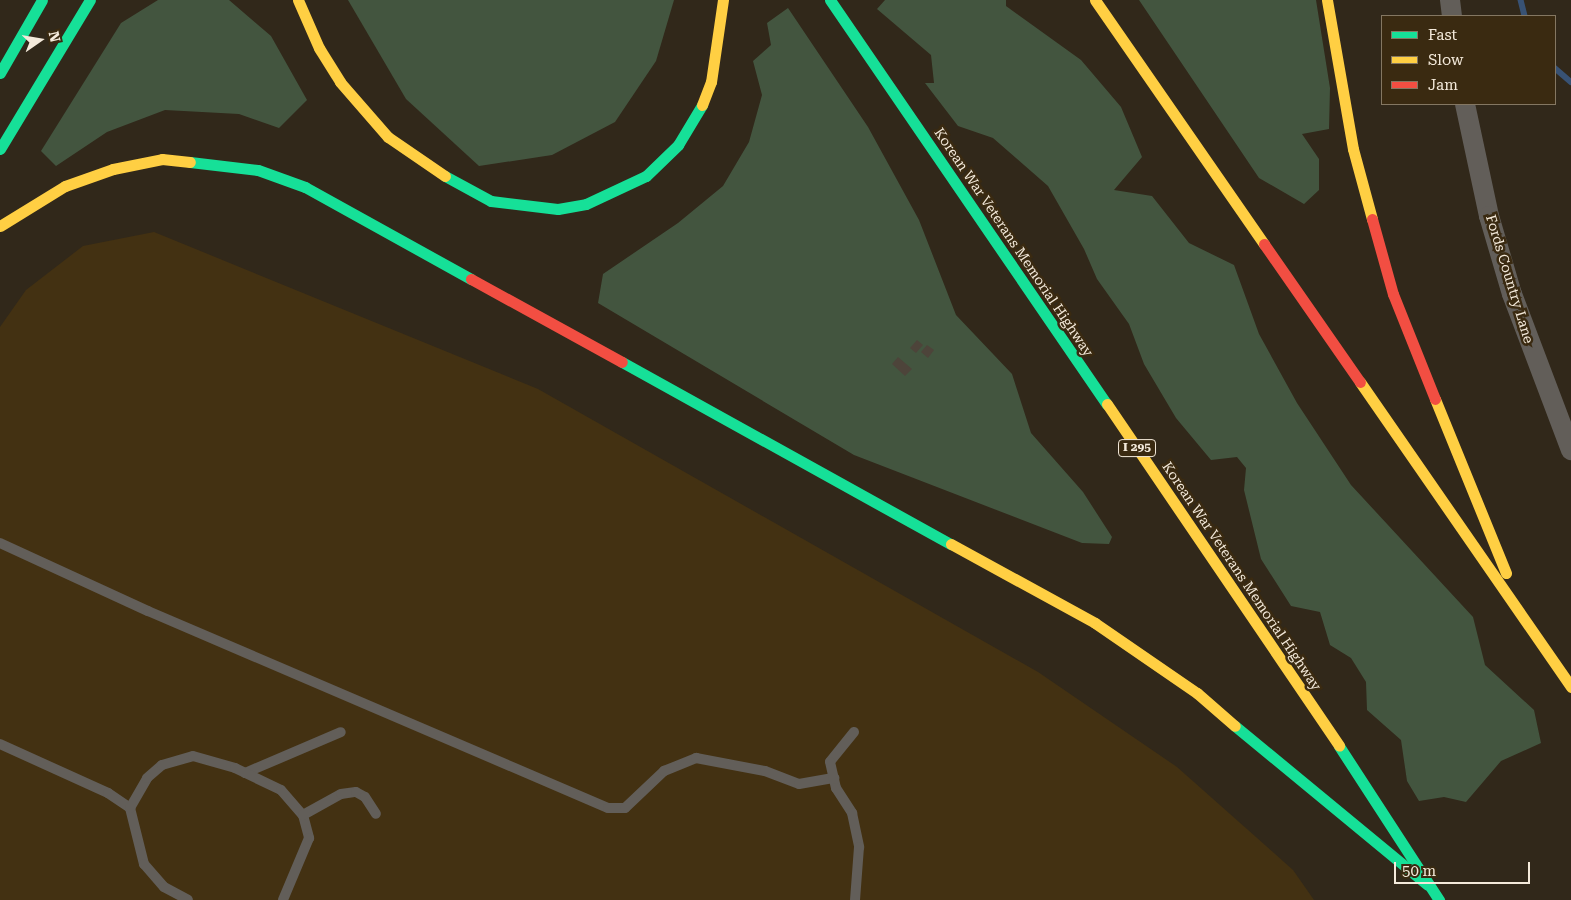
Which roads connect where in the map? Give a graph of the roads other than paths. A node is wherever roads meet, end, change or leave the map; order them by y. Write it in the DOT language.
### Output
graph roads {
  1 [pos="42,0"];
  2 [pos="90,0"];
  3 [pos="298,0"];
  4 [pos="723,0"];
  5 [pos="830,0"];
  6 [pos="1094,0"];
  7 [pos="1327,0"];
  8 [pos="1450,0"];
  9 [pos="1452,15"];
  10 [pos="0,73"];
  11 [pos="1465,105"];
  12 [pos="0,149"];
  13 [pos="0,226"];
  14 [pos="1571,450"];
  15 [pos="0,543"];
  16 [pos="1525,618"];
  17 [pos="1571,687"];
  18 [pos="341,732"];
  19 [pos="854,732"];
  20 [pos="0,744"];
  21 [pos="245,773"];
  22 [pos="834,778"];
  23 [pos="130,808"];
  24 [pos="376,814"];
  25 [pos="303,815"];
  26 [pos="1427,884"];
  27 [pos="188,900"];
  28 [pos="283,900"];
  29 [pos="855,900"];
  30 [pos="1439,900"];
  1 -- 10 [label="main road"];
  2 -- 12 [label="main road"];
  3 -- 4 [label="main road"];
  5 -- 26 [label="main road, Korean War Veterans Memorial Highway / I 295"];
  6 -- 16 [label="main road"];
  7 -- 16 [label="main road"];
  8 -- 9 [label="street"];
  11 -- 14 [label="street, Fords Country Lane"];
  13 -- 26 [label="main road"];
  15 -- 22 [label="lane"];
  16 -- 17 [label="main road"];
  18 -- 21 [label="lane"];
  19 -- 22 [label="lane"];
  20 -- 23 [label="lane"];
  21 -- 23 [label="lane"];
  21 -- 25 [label="lane"];
  22 -- 29 [label="lane"];
  23 -- 27 [label="lane"];
  24 -- 25 [label="lane"];
  25 -- 28 [label="lane"];
  26 -- 30 [label="main road, Korean War Veterans Memorial Highway / I 295"];
}
